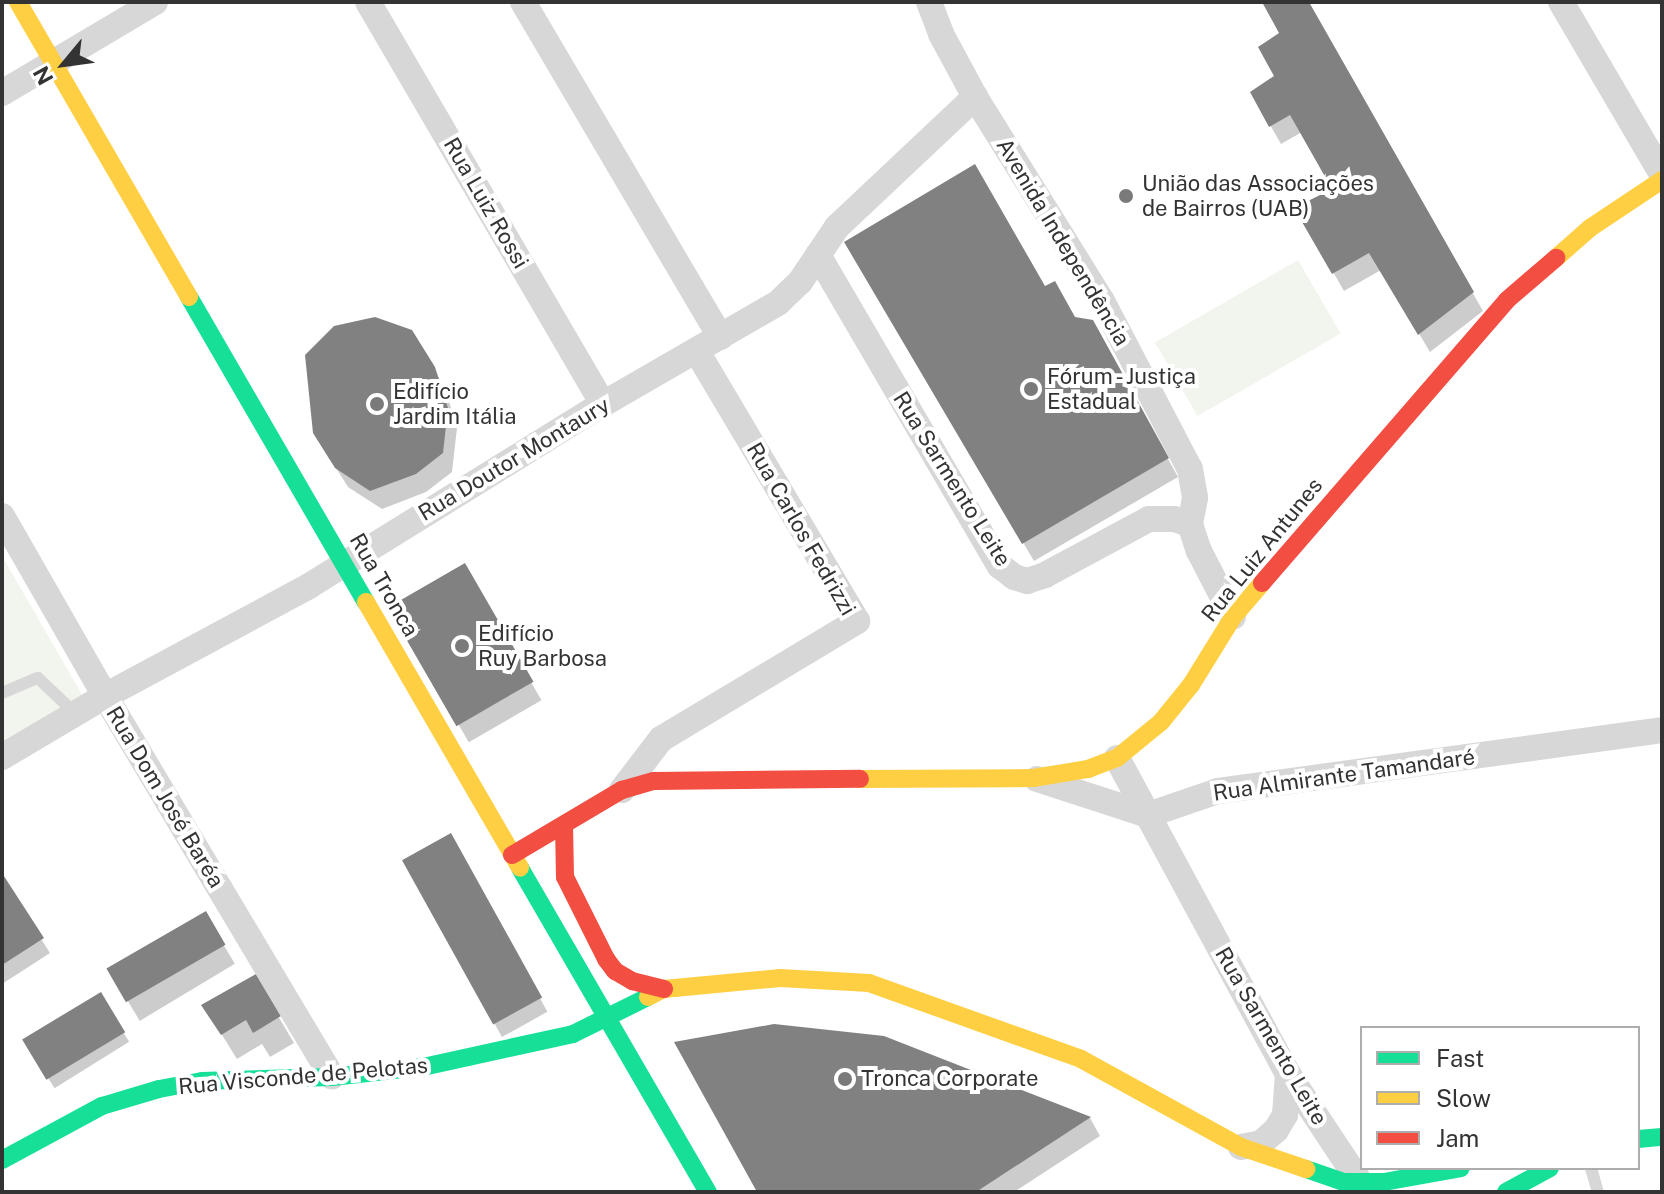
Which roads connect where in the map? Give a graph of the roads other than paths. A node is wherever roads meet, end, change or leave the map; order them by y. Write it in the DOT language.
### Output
graph roads {
  1 [pos="18,2"];
  2 [pos="155,2"];
  3 [pos="368,2"];
  4 [pos="523,2"];
  5 [pos="929,2"];
  6 [pos="1561,2"];
  7 [pos="51,63"];
  8 [pos="2,93"];
  9 [pos="975,97"];
  10 [pos="1662,174"];
  11 [pos="1662,180"];
  12 [pos="818,255"];
  13 [pos="720,337"];
  14 [pos="697,351"];
  15 [pos="603,404"];
  16 [pos="2,516"];
  17 [pos="1190,524"];
  18 [pos="344,564"];
  19 [pos="1233,617"];
  20 [pos="2,693"];
  21 [pos="105,696"];
  22 [pos="75,713"];
  23 [pos="1662,730"];
  24 [pos="2,757"];
  25 [pos="1117,758"];
  26 [pos="1033,778"];
  27 [pos="622,790"];
  28 [pos="1148,815"];
  29 [pos="564,825"];
  30 [pos="512,855"];
  31 [pos="664,989"];
  32 [pos="608,1018"];
  33 [pos="1288,1074"];
  34 [pos="332,1077"];
  35 [pos="1662,1137"];
  36 [pos="1640,1139"];
  37 [pos="1241,1147"];
  38 [pos="2,1160"];
  39 [pos="1279,1163"];
  40 [pos="1448,1170"];
  41 [pos="1548,1170"];
  42 [pos="1592,1170"];
  43 [pos="1291,1182"];
  44 [pos="1361,1184"];
  45 [pos="1529,1185"];
  46 [pos="708,1192"];
  47 [pos="1506,1192"];
  48 [pos="1598,1192"];
  1 -- 7 [label="street, Rua Tronca"];
  2 -- 7 [label="street"];
  3 -- 15 [label="street, Rua Luiz Rossi"];
  4 -- 13 [label="street"];
  5 -- 9 [label="street, Avenida Independência"];
  6 -- 10 [label="street"];
  7 -- 8 [label="street"];
  7 -- 18 [label="street, Rua Tronca"];
  9 -- 12 [label="street, Rua Doutor Montaury"];
  9 -- 17 [label="street, Avenida Independência"];
  11 -- 19 [label="street, Rua Luiz Antunes"];
  12 -- 13 [label="street, Rua Doutor Montaury"];
  12 -- 17 [label="street, Rua Sarmento Leite"];
  13 -- 14 [label="street, Rua Doutor Montaury"];
  14 -- 15 [label="street, Rua Doutor Montaury"];
  14 -- 27 [label="street, Rua Carlos Fedrizzi"];
  15 -- 18 [label="street, Rua Doutor Montaury"];
  16 -- 21 [label="street, Rua Dom José Baréa"];
  17 -- 19 [label="street, Avenida Independência"];
  18 -- 21 [label="street, Rua Doutor Montaury"];
  18 -- 30 [label="street, Rua Tronca"];
  19 -- 25 [label="street, Rua Luiz Antunes"];
  20 -- 22 [label="lane"];
  21 -- 22 [label="street, Rua Doutor Montaury"];
  21 -- 34 [label="street, Rua Dom José Baréa"];
  22 -- 24 [label="street, Rua Doutor Montaury"];
  23 -- 28 [label="street, Rua Almirante Tamandaré"];
  25 -- 26 [label="street, Rua Luiz Antunes"];
  25 -- 28 [label="street, Rua Sarmento Leite"];
  26 -- 27 [label="street, Rua Luiz Antunes"];
  26 -- 28 [label="street"];
  27 -- 29 [label="street, Rua Luiz Antunes"];
  28 -- 33 [label="street, Rua Sarmento Leite"];
  29 -- 30 [label="street, Rua Luiz Antunes"];
  29 -- 31 [label="street"];
  30 -- 32 [label="street, Rua Tronca"];
  31 -- 32 [label="street, Rua Visconde de Pelotas"];
  31 -- 37 [label="street, Rua Visconde de Pelotas"];
  32 -- 34 [label="street, Rua Visconde de Pelotas"];
  32 -- 46 [label="street, Rua Tronca"];
  33 -- 37 [label="street"];
  33 -- 44 [label="street, Rua Sarmento Leite"];
  34 -- 38 [label="street, Rua Visconde de Pelotas"];
  35 -- 36 [label="street"];
  37 -- 39 [label="street, Rua Visconde de Pelotas"];
  39 -- 43 [label="street"];
  39 -- 44 [label="street, Rua Visconde de Pelotas"];
  40 -- 44 [label="street, Rua Visconde de Pelotas"];
  41 -- 45 [label="street"];
  42 -- 48 [label="lane"];
  45 -- 47 [label="street"];
}
